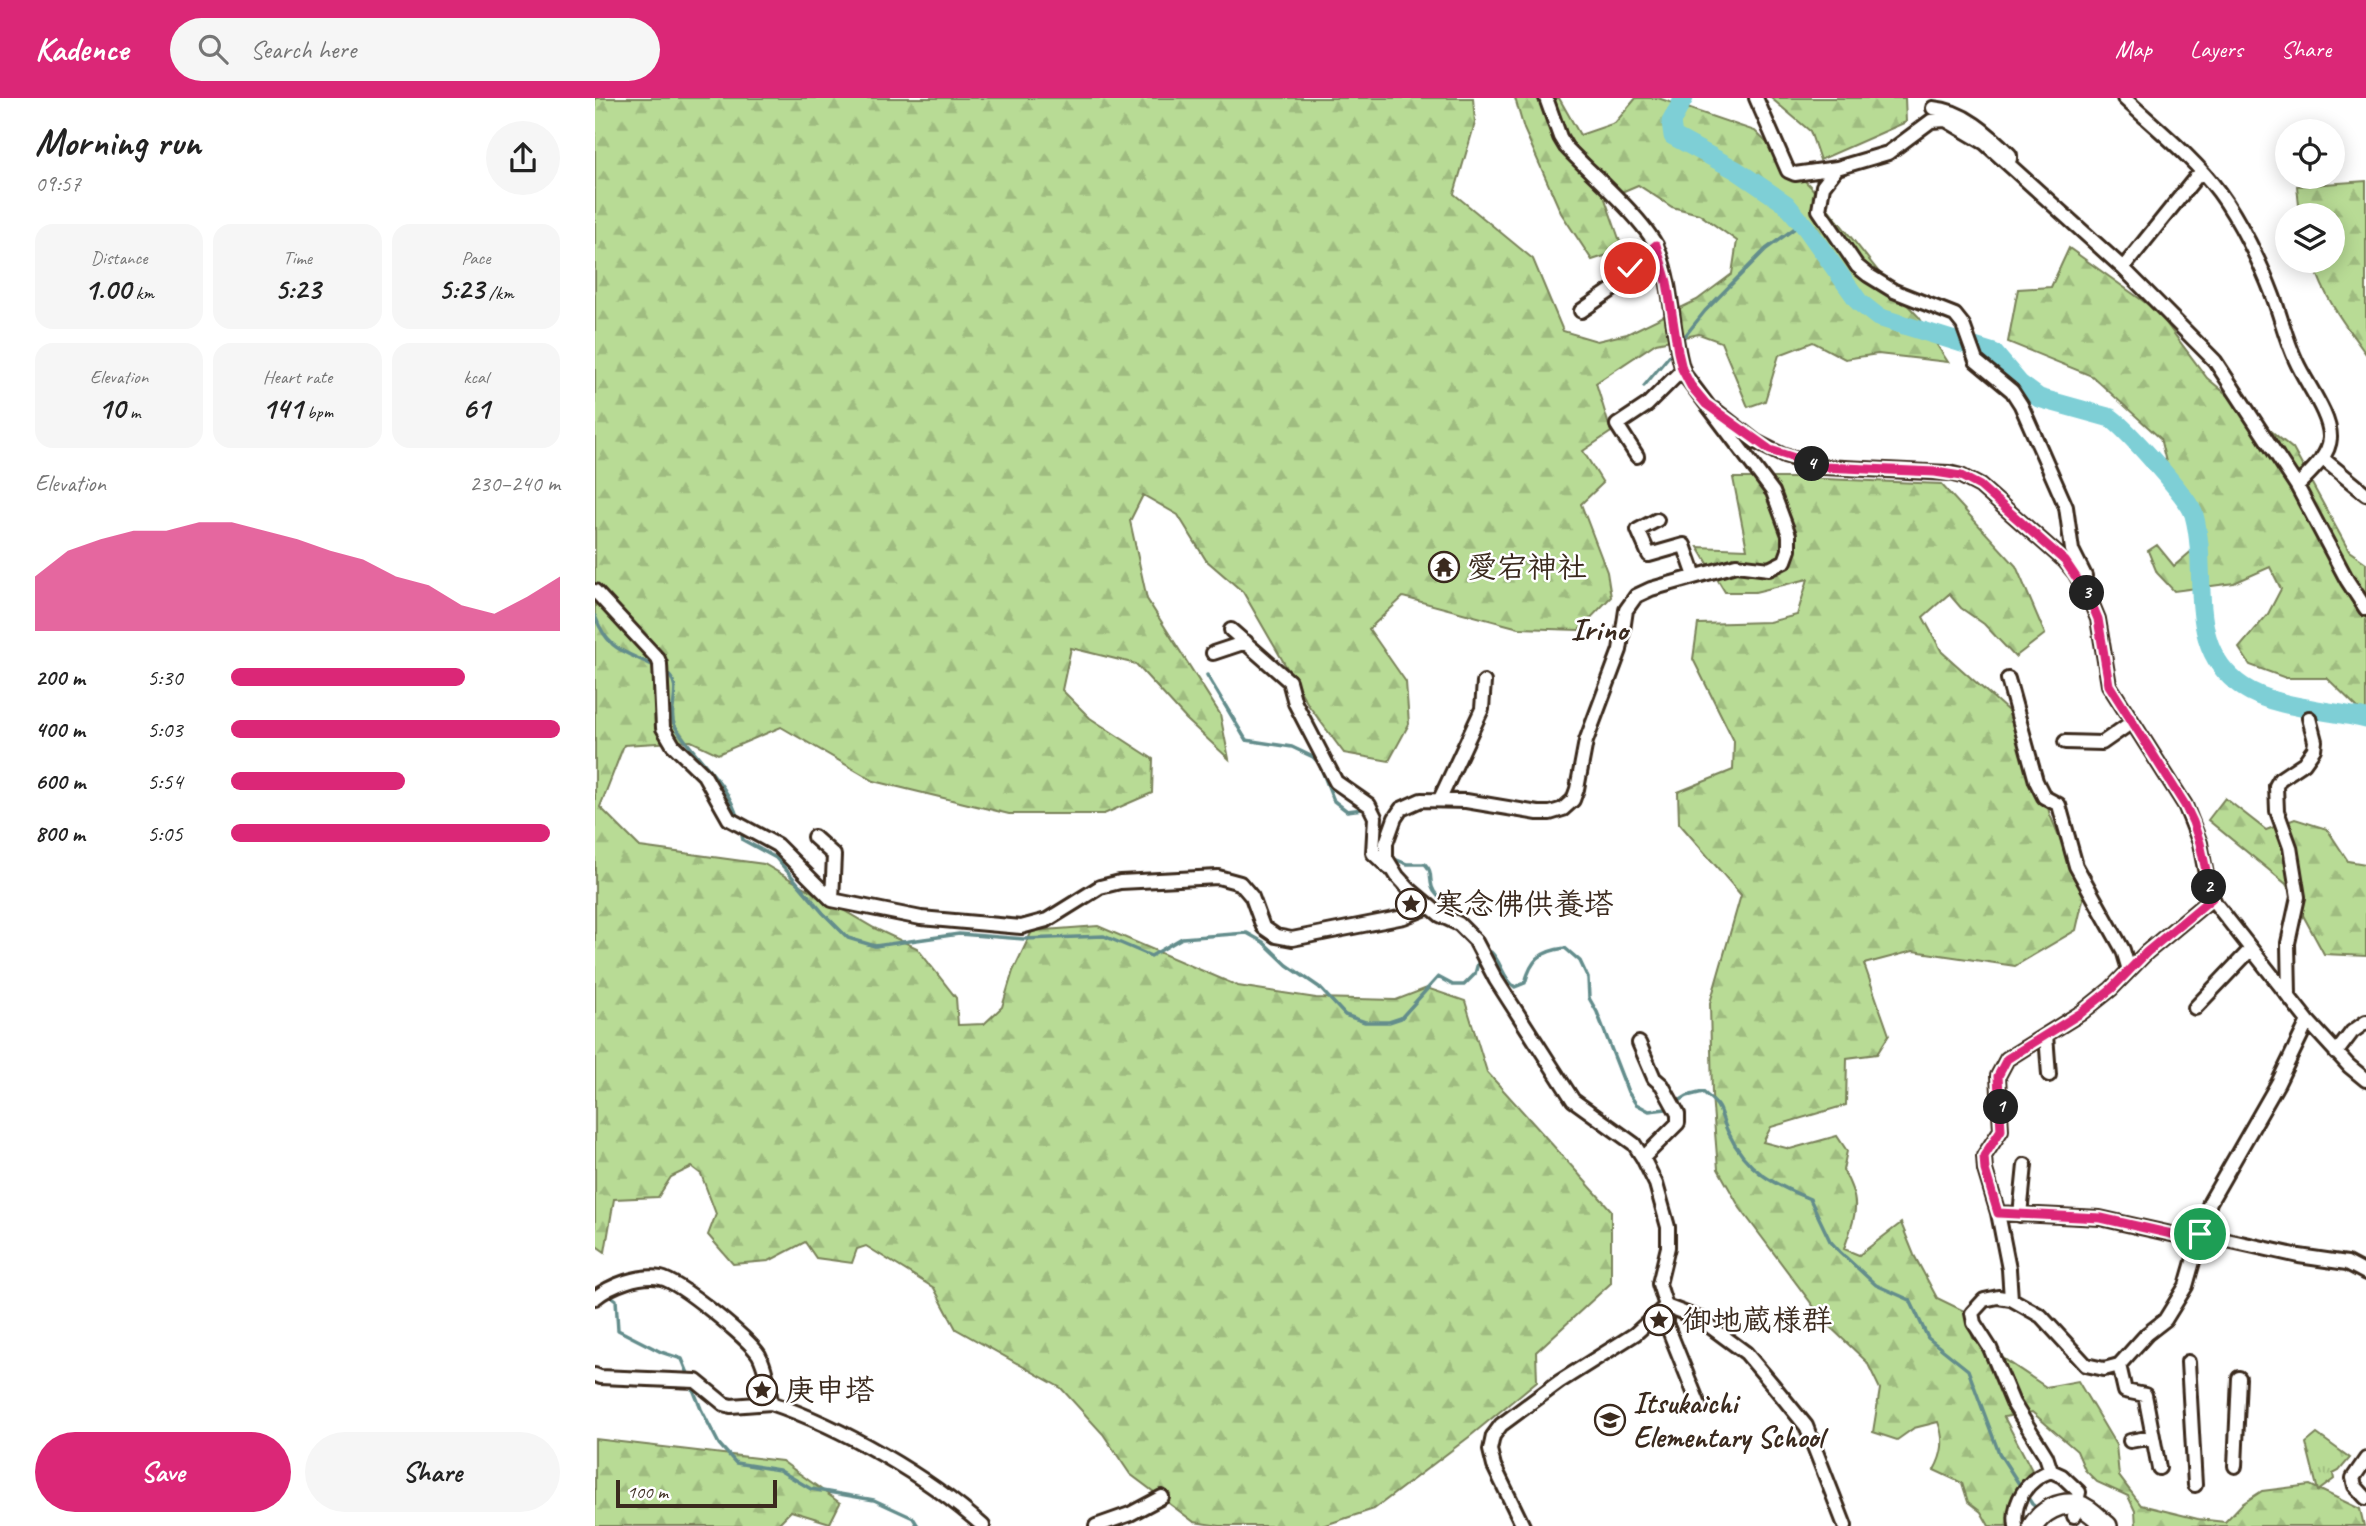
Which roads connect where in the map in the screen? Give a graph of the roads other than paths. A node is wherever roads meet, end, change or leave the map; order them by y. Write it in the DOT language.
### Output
graph roads {
  1 [pos="1546,98"];
  2 [pos="1756,98"];
  3 [pos="2124,98"];
  4 [pos="1946,104"];
  5 [pos="1933,108"];
  6 [pos="2010,167"];
  7 [pos="1837,168"];
  8 [pos="2201,171"];
  9 [pos="1656,245"];
  10 [pos="2123,268"];
  11 [pos="1581,311"];
  12 [pos="1682,369"];
  13 [pos="1706,404"];
  14 [pos="1637,456"];
  15 [pos="2322,458"];
  16 [pos="2297,486"];
  17 [pos="2366,494"];
  18 [pos="1657,520"];
  19 [pos="1695,576"];
  20 [pos="2083,587"];
  21 [pos="595,592"];
  22 [pos="2366,609"];
  23 [pos="1231,629"];
  24 [pos="1246,642"];
  25 [pos="1213,653"];
  26 [pos="2008,679"];
  27 [pos="1484,682"];
  28 [pos="2309,718"];
  29 [pos="2132,722"];
  30 [pos="2065,742"];
  31 [pos="1440,799"];
  32 [pos="814,837"];
  33 [pos="1397,876"];
  34 [pos="2212,898"];
  35 [pos="832,900"];
  36 [pos="1429,907"];
  37 [pos="2251,949"];
  38 [pos="2129,970"];
  39 [pos="2289,997"];
  40 [pos="2195,1008"];
  41 [pos="2308,1021"];
  42 [pos="2366,1022"];
  43 [pos="2046,1035"];
  44 [pos="1639,1043"];
  45 [pos="2336,1053"];
  46 [pos="2049,1075"];
  47 [pos="2364,1076"];
  48 [pos="1643,1158"];
  49 [pos="2025,1165"];
  50 [pos="1998,1213"];
  51 [pos="2020,1214"];
  52 [pos="2199,1237"];
  53 [pos="2366,1273"];
  54 [pos="596,1297"];
  55 [pos="2011,1299"];
  56 [pos="1666,1306"];
  57 [pos="2188,1362"];
  58 [pos="2119,1365"];
  59 [pos="595,1375"];
  60 [pos="2239,1378"];
  61 [pos="771,1403"];
  62 [pos="1699,1405"];
  63 [pos="2153,1437"];
  64 [pos="2130,1441"];
  65 [pos="2366,1460"];
  66 [pos="2235,1466"];
  67 [pos="2159,1468"];
  68 [pos="2051,1471"];
  69 [pos="2195,1485"];
  70 [pos="1162,1497"];
  71 [pos="2366,1498"];
  72 [pos="2081,1516"];
  73 [pos="1103,1525"];
  74 [pos="983,1526"];
  75 [pos="1523,1526"];
  76 [pos="1845,1526"];
  77 [pos="2016,1526"];
  78 [pos="2033,1526"];
  79 [pos="2046,1526"];
  80 [pos="2107,1526"];
  1 -- 9 [label="street"];
  2 -- 7 [label="street"];
  3 -- 8 [label="street"];
  4 -- 5 [label="street"];
  4 -- 6 [label="street"];
  6 -- 7 [label="street"];
  6 -- 10 [label="street"];
  7 -- 20 [label="street"];
  8 -- 10 [label="street"];
  8 -- 15 [label="street"];
  9 -- 11 [label="street"];
  9 -- 12 [label="street"];
  10 -- 16 [label="street"];
  12 -- 13 [label="street"];
  12 -- 14 [label="street"];
  13 -- 19 [label="street"];
  13 -- 20 [label="street"];
  15 -- 16 [label="street"];
  15 -- 17 [label="street"];
  16 -- 22 [label="street"];
  18 -- 19 [label="street"];
  19 -- 31 [label="street"];
  20 -- 29 [label="street"];
  21 -- 35 [label="street"];
  23 -- 24 [label="street"];
  24 -- 25 [label="street"];
  24 -- 33 [label="street"];
  26 -- 38 [label="street"];
  27 -- 31 [label="street"];
  28 -- 39 [label="street"];
  29 -- 30 [label="street"];
  29 -- 34 [label="street"];
  31 -- 33 [label="street"];
  32 -- 35 [label="street"];
  33 -- 36 [label="street"];
  34 -- 37 [label="street"];
  34 -- 38 [label="street"];
  35 -- 36 [label="street"];
  36 -- 48 [label="street"];
  37 -- 39 [label="street"];
  37 -- 40 [label="street"];
  38 -- 43 [label="street"];
  39 -- 41 [label="street"];
  41 -- 45 [label="street"];
  41 -- 52 [label="street"];
  42 -- 45 [label="street"];
  43 -- 46 [label="street"];
  43 -- 50 [label="street"];
  44 -- 48 [label="street"];
  45 -- 47 [label="street"];
  48 -- 56 [label="street"];
  49 -- 51 [label="street"];
  50 -- 51 [label="street"];
  50 -- 55 [label="street"];
  51 -- 52 [label="street"];
  52 -- 53 [label="street"];
  52 -- 58 [label="street"];
  54 -- 61 [label="street"];
  55 -- 58 [label="street"];
  55 -- 68 [label="street"];
  56 -- 62 [label="street"];
  56 -- 75 [label="street"];
  56 -- 76 [label="street"];
  57 -- 69 [label="street"];
  58 -- 63 [label="street"];
  59 -- 61 [label="street"];
  60 -- 66 [label="street"];
  61 -- 74 [label="street"];
  63 -- 64 [label="street"];
  63 -- 67 [label="street"];
  65 -- 71 [label="street"];
  68 -- 72 [label="street"];
  68 -- 77 [label="street"];
  70 -- 73 [label="street"];
  72 -- 78 [label="main road"];
  72 -- 79 [label="main road"];
  72 -- 80 [label="main road"];
}
